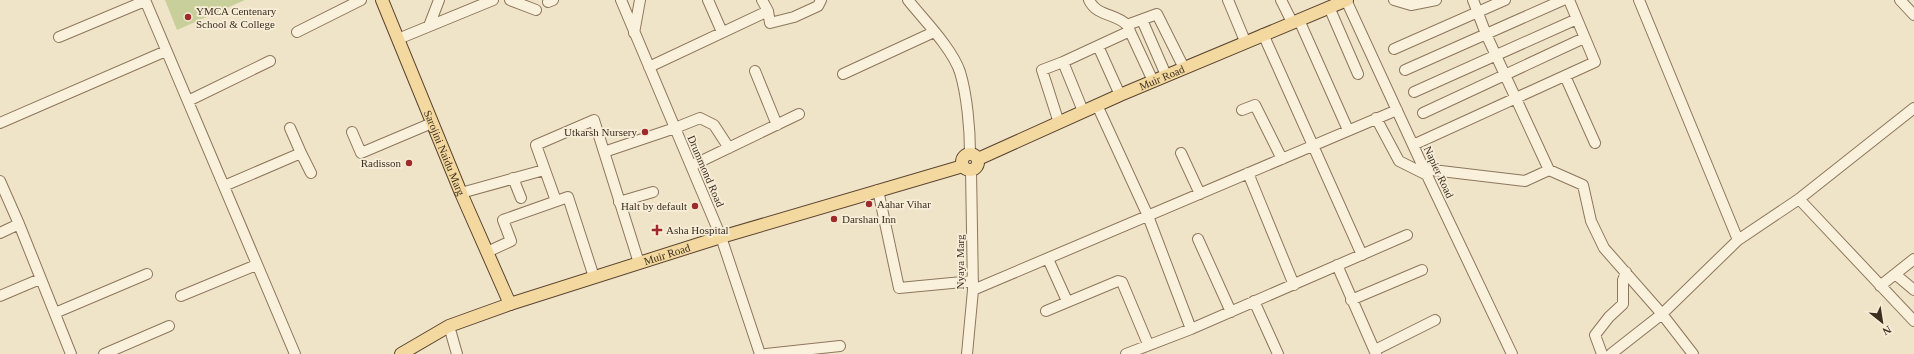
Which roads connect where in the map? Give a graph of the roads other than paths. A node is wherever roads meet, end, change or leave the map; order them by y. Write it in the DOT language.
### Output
graph roads {
  1 [pos="145,0"];
  2 [pos="361,0"];
  3 [pos="382,0"];
  4 [pos="439,0"];
  5 [pos="493,0"];
  6 [pos="510,0"];
  7 [pos="620,0"];
  8 [pos="640,0"];
  9 [pos="708,0"];
  10 [pos="762,0"];
  11 [pos="821,0"];
  12 [pos="908,0"];
  13 [pos="1089,0"];
  14 [pos="1228,0"];
  15 [pos="1281,0"];
  16 [pos="1346,0"];
  17 [pos="1394,0"];
  18 [pos="1436,0"];
  19 [pos="1473,0"];
  20 [pos="1505,0"];
  21 [pos="1563,0"];
  22 [pos="1569,0"];
  23 [pos="1639,0"];
  24 [pos="1900,0"];
  25 [pos="1329,7"];
  26 [pos="536,10"];
  27 [pos="768,10"];
  28 [pos="1478,12"];
  29 [pos="1914,15"];
  30 [pos="1142,20"];
  31 [pos="1577,20"];
  32 [pos="1295,21"];
  33 [pos="429,26"];
  34 [pos="1129,28"];
  35 [pos="297,32"];
  36 [pos="722,32"];
  37 [pos="934,32"];
  38 [pos="634,33"];
  39 [pos="1263,34"];
  40 [pos="1486,34"];
  41 [pos="59,37"];
  42 [pos="1584,38"];
  43 [pos="398,39"];
  44 [pos="1245,42"];
  45 [pos="1098,46"];
  46 [pos="1394,49"];
  47 [pos="166,51"];
  48 [pos="1496,55"];
  49 [pos="270,61"];
  50 [pos="1063,62"];
  51 [pos="649,67"];
  52 [pos="1184,68"];
  53 [pos="1405,70"];
  54 [pos="755,71"];
  55 [pos="842,74"];
  56 [pos="1358,74"];
  57 [pos="1506,74"];
  58 [pos="1166,75"];
  59 [pos="1565,76"];
  60 [pos="1153,81"];
  61 [pos="1414,92"];
  62 [pos="1120,95"];
  63 [pos="1516,98"];
  64 [pos="188,101"];
  65 [pos="1097,105"];
  66 [pos="1914,108"];
  67 [pos="1242,110"];
  68 [pos="1397,110"];
  69 [pos="1083,111"];
  70 [pos="1423,113"];
  71 [pos="799,114"];
  72 [pos="1376,118"];
  73 [pos="0,123"];
  74 [pos="432,123"];
  75 [pos="1059,123"];
  76 [pos="777,125"];
  77 [pos="290,128"];
  78 [pos="675,128"];
  79 [pos="1348,130"];
  80 [pos="352,132"];
  81 [pos="1595,143"];
  82 [pos="1312,145"];
  83 [pos="1414,145"];
  84 [pos="729,148"];
  85 [pos="604,152"];
  86 [pos="301,153"];
  87 [pos="1181,153"];
  88 [pos="974,156"];
  89 [pos="1282,159"];
  90 [pos="691,166"];
  91 [pos="967,168"];
  92 [pos="544,170"];
  93 [pos="1549,170"];
  94 [pos="1425,172"];
  95 [pos="311,173"];
  96 [pos="1248,173"];
  97 [pos="513,178"];
  98 [pos="0,182"];
  99 [pos="224,186"];
  100 [pos="878,190"];
  101 [pos="653,192"];
  102 [pos="461,193"];
  103 [pos="1200,194"];
  104 [pos="521,198"];
  105 [pos="1799,199"];
  106 [pos="556,201"];
  107 [pos="619,202"];
  108 [pos="1148,216"];
  109 [pos="19,224"];
  110 [pos="0,233"];
  111 [pos="1407,235"];
  112 [pos="722,237"];
  113 [pos="1198,239"];
  114 [pos="1738,240"];
  115 [pos="486,252"];
  116 [pos="1362,255"];
  117 [pos="1048,259"];
  118 [pos="1914,259"];
  119 [pos="639,263"];
  120 [pos="256,265"];
  121 [pos="1337,265"];
  122 [pos="1422,270"];
  123 [pos="1626,272"];
  124 [pos="147,274"];
  125 [pos="1895,274"];
  126 [pos="594,277"];
  127 [pos="40,279"];
  128 [pos="1294,285"];
  129 [pos="973,286"];
  130 [pos="1880,286"];
  131 [pos="1914,290"];
  132 [pos="0,296"];
  133 [pos="181,296"];
  134 [pos="1351,300"];
  135 [pos="1067,301"];
  136 [pos="1254,301"];
  137 [pos="510,304"];
  138 [pos="1046,311"];
  139 [pos="1231,312"];
  140 [pos="55,313"];
  141 [pos="1662,314"];
  142 [pos="1435,320"];
  143 [pos="1914,321"];
  144 [pos="169,326"];
  145 [pos="449,326"];
  146 [pos="1191,329"];
  147 [pos="840,346"];
  148 [pos="1144,349"];
  149 [pos="1376,352"];
  150 [pos="1509,352"];
  151 [pos="71,354"];
  152 [pos="104,354"];
  153 [pos="295,354"];
  154 [pos="401,354"];
  155 [pos="457,354"];
  156 [pos="760,354"];
  157 [pos="766,354"];
  158 [pos="966,354"];
  159 [pos="1126,354"];
  160 [pos="1278,354"];
  161 [pos="1602,354"];
  162 [pos="1611,354"];
  163 [pos="1693,354"];
  1 -- 41 [label="street"];
  1 -- 47 [label="street"];
  2 -- 35 [label="street"];
  3 -- 43 [label="main road, Sarojini Naidu Marg"];
  4 -- 33 [label="street"];
  5 -- 33 [label="street"];
  6 -- 26 [label="street"];
  7 -- 38 [label="street, Drummond Road"];
  8 -- 38 [label="street"];
  9 -- 36 [label="street"];
  10 -- 27 [label="street"];
  11 -- 27 [label="street"];
  12 -- 37 [label="street"];
  13 -- 34 [label="street"];
  14 -- 44 [label="street"];
  15 -- 32 [label="street"];
  16 -- 25 [label="main road, Muir Road"];
  16 -- 68 [label="street, Napier Road"];
  17 -- 18 [label="street"];
  19 -- 28 [label="street"];
  20 -- 28 [label="street"];
  21 -- 40 [label="street"];
  22 -- 31 [label="street"];
  23 -- 114 [label="street"];
  24 -- 29 [label="street"];
  25 -- 32 [label="main road, Muir Road"];
  25 -- 56 [label="street"];
  27 -- 36 [label="street"];
  28 -- 40 [label="street"];
  28 -- 46 [label="street"];
  30 -- 34 [label="street"];
  30 -- 52 [label="street"];
  30 -- 58 [label="street"];
  31 -- 42 [label="street"];
  31 -- 48 [label="street"];
  32 -- 39 [label="main road, Muir Road"];
  32 -- 79 [label="street"];
  33 -- 43 [label="street"];
  34 -- 45 [label="street"];
  34 -- 60 [label="street"];
  36 -- 51 [label="street"];
  37 -- 55 [label="street"];
  37 -- 88 [label="street"];
  38 -- 51 [label="street, Drummond Road"];
  39 -- 44 [label="main road, Muir Road"];
  39 -- 82 [label="street"];
  40 -- 48 [label="street"];
  40 -- 53 [label="street"];
  42 -- 57 [label="street"];
  42 -- 59 [label="street"];
  43 -- 74 [label="main road, Sarojini Naidu Marg"];
  44 -- 52 [label="main road, Muir Road"];
  45 -- 50 [label="street"];
  45 -- 62 [label="street"];
  47 -- 64 [label="street"];
  47 -- 73 [label="street"];
  48 -- 57 [label="street"];
  48 -- 61 [label="street"];
  49 -- 64 [label="street"];
  50 -- 69 [label="street"];
  50 -- 75 [label="street"];
  51 -- 78 [label="street, Drummond Road"];
  52 -- 58 [label="main road, Muir Road"];
  54 -- 76 [label="street"];
  57 -- 63 [label="street"];
  57 -- 70 [label="street"];
  58 -- 60 [label="main road, Muir Road"];
  59 -- 63 [label="street"];
  59 -- 81 [label="street"];
  60 -- 62 [label="main road, Muir Road"];
  62 -- 65 [label="main road, Muir Road"];
  63 -- 83 [label="street"];
  63 -- 93 [label="street"];
  64 -- 99 [label="street"];
  65 -- 69 [label="main road, Muir Road"];
  65 -- 108 [label="street"];
  66 -- 105 [label="street"];
  67 -- 89 [label="street"];
  68 -- 72 [label="street"];
  68 -- 83 [label="street, Napier Road"];
  69 -- 75 [label="main road, Muir Road"];
  71 -- 76 [label="street"];
  72 -- 79 [label="street"];
  72 -- 94 [label="street"];
  74 -- 80 [label="street"];
  74 -- 102 [label="main road, Sarojini Naidu Marg"];
  75 -- 88 [label="main road, Muir Road"];
  76 -- 84 [label="street"];
  77 -- 86 [label="street"];
  78 -- 84 [label="street"];
  78 -- 85 [label="street"];
  78 -- 90 [label="street, Drummond Road"];
  79 -- 82 [label="street"];
  82 -- 89 [label="street"];
  82 -- 116 [label="street"];
  83 -- 94 [label="street, Napier Road"];
  84 -- 90 [label="street"];
  85 -- 92 [label="street"];
  85 -- 107 [label="street"];
  86 -- 95 [label="street"];
  86 -- 99 [label="street"];
  87 -- 103 [label="street"];
  88 -- 91 [label="main road"];
  89 -- 96 [label="street"];
  90 -- 112 [label="street, Drummond Road"];
  91 -- 100 [label="main road, Muir Road"];
  91 -- 129 [label="street, Nyaya Marg"];
  92 -- 97 [label="street"];
  92 -- 106 [label="street"];
  93 -- 94 [label="street"];
  93 -- 123 [label="street"];
  94 -- 150 [label="street, Napier Road"];
  96 -- 103 [label="street"];
  96 -- 128 [label="street"];
  97 -- 102 [label="street"];
  97 -- 104 [label="street"];
  98 -- 109 [label="street"];
  99 -- 120 [label="street"];
  100 -- 112 [label="main road, Muir Road"];
  100 -- 129 [label="street"];
  101 -- 107 [label="street"];
  102 -- 115 [label="main road, Sarojini Naidu Marg"];
  103 -- 108 [label="street"];
  105 -- 114 [label="street"];
  105 -- 130 [label="street"];
  106 -- 115 [label="street"];
  106 -- 126 [label="street"];
  107 -- 119 [label="street"];
  108 -- 117 [label="street"];
  108 -- 146 [label="street"];
  109 -- 110 [label="street"];
  109 -- 127 [label="street"];
  111 -- 116 [label="street"];
  112 -- 119 [label="main road, Muir Road"];
  112 -- 156 [label="street, Drummond Road"];
  113 -- 139 [label="street"];
  114 -- 141 [label="street"];
  115 -- 137 [label="main road, Sarojini Naidu Marg"];
  116 -- 121 [label="street"];
  117 -- 129 [label="street"];
  117 -- 135 [label="street"];
  118 -- 125 [label="street"];
  119 -- 126 [label="main road, Muir Road"];
  120 -- 133 [label="street"];
  120 -- 153 [label="street"];
  121 -- 128 [label="street"];
  121 -- 134 [label="street"];
  122 -- 134 [label="street"];
  123 -- 141 [label="street"];
  123 -- 161 [label="street"];
  124 -- 140 [label="street"];
  125 -- 130 [label="street"];
  125 -- 131 [label="street"];
  126 -- 137 [label="main road, Muir Road"];
  127 -- 132 [label="street"];
  127 -- 140 [label="street"];
  128 -- 136 [label="street"];
  129 -- 158 [label="street, Nyaya Marg"];
  130 -- 143 [label="street"];
  134 -- 149 [label="street"];
  135 -- 138 [label="street"];
  135 -- 148 [label="street"];
  136 -- 139 [label="street"];
  136 -- 160 [label="street"];
  137 -- 145 [label="main road, Muir Road"];
  139 -- 146 [label="street"];
  140 -- 151 [label="street"];
  141 -- 162 [label="street"];
  141 -- 163 [label="street"];
  142 -- 149 [label="street"];
  144 -- 152 [label="street"];
  145 -- 154 [label="main road, Muir Road"];
  145 -- 155 [label="street"];
  146 -- 148 [label="street"];
  147 -- 157 [label="street"];
  148 -- 159 [label="street"];
}
